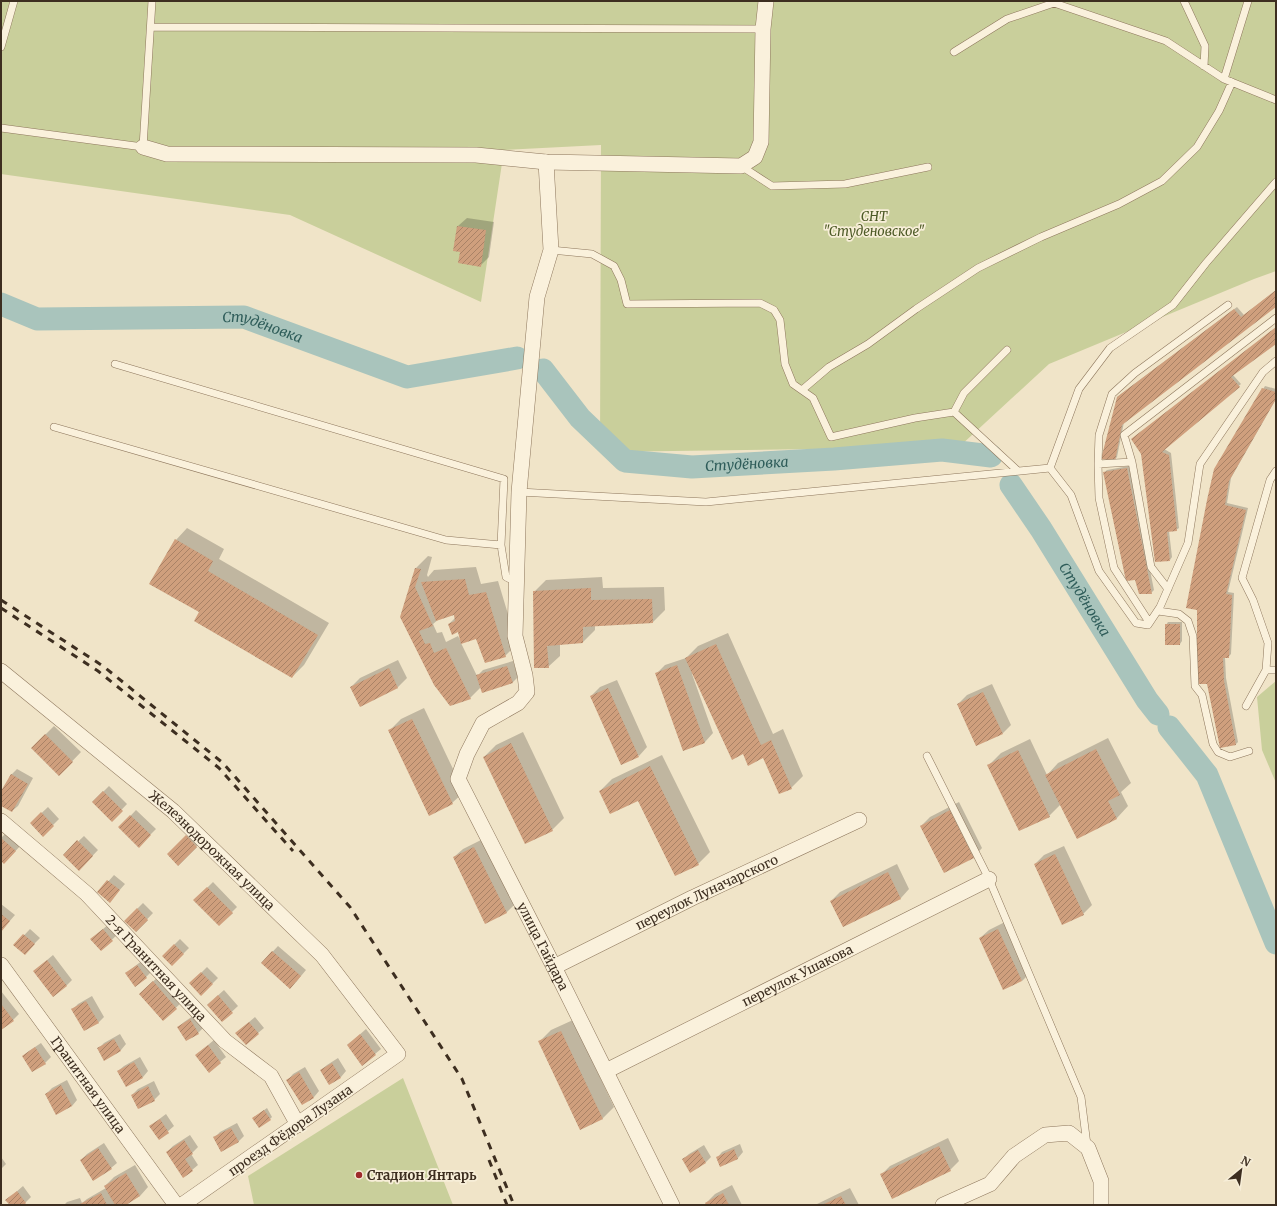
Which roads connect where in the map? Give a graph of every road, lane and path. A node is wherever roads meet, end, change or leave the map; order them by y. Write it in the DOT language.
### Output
graph roads {
  1 [pos="14,1"];
  2 [pos="152,1"];
  3 [pos="766,1"];
  4 [pos="1184,1"];
  5 [pos="1248,1"];
  6 [pos="150,27"];
  7 [pos="763,29"];
  8 [pos="1,47"];
  9 [pos="954,52"];
  10 [pos="1204,66"];
  11 [pos="1224,79"];
  12 [pos="1232,82"];
  13 [pos="1276,100"];
  14 [pos="1,128"];
  15 [pos="143,147"];
  16 [pos="546,162"];
  17 [pos="741,166"];
  18 [pos="928,167"];
  19 [pos="1276,182"];
  20 [pos="551,250"];
  21 [pos="1228,305"];
  22 [pos="1276,318"];
  23 [pos="1007,350"];
  24 [pos="1276,361"];
  25 [pos="115,364"];
  26 [pos="802,390"];
  27 [pos="954,412"];
  28 [pos="54,427"];
  29 [pos="1132,462"];
  30 [pos="1098,464"];
  31 [pos="1050,468"];
  32 [pos="1018,471"];
  33 [pos="1276,471"];
  34 [pos="519,492"];
  35 [pos="501,545"];
  36 [pos="516,582"];
  37 [pos="1168,589"];
  38 [pos="1158,611"];
  39 [pos="1149,622"];
  40 [pos="1266,670"];
  41 [pos="1276,670"];
  42 [pos="1,671"];
  43 [pos="1246,706"];
  44 [pos="1249,751"];
  45 [pos="927,756"];
  46 [pos="859,820"];
  47 [pos="1,821"];
  48 [pos="989,879"];
  49 [pos="1,965"];
  50 [pos="554,967"];
  51 [pos="398,1054"];
  52 [pos="606,1071"];
  53 [pos="298,1125"];
  54 [pos="1088,1148"];
  55 [pos="176,1205"];
  56 [pos="182,1205"];
  57 [pos="672,1205"];
  58 [pos="943,1205"];
  59 [pos="1101,1205"];
  1 -- 8 [label="lane"];
  2 -- 6 [label="lane"];
  3 -- 7 [label="street"];
  4 -- 10 [label="lane"];
  5 -- 11 [label="lane"];
  6 -- 7 [label="lane"];
  6 -- 15 [label="lane"];
  7 -- 17 [label="street"];
  9 -- 10 [label="lane"];
  10 -- 11 [label="lane"];
  11 -- 12 [label="lane"];
  12 -- 13 [label="lane"];
  12 -- 26 [label="lane"];
  14 -- 15 [label="lane"];
  15 -- 16 [label="street"];
  16 -- 17 [label="street"];
  16 -- 20 [label="street"];
  17 -- 18 [label="lane"];
  19 -- 31 [label="lane"];
  20 -- 26 [label="lane"];
  20 -- 34 [label="street"];
  21 -- 30 [label="lane"];
  22 -- 29 [label="lane"];
  23 -- 27 [label="lane"];
  24 -- 37 [label="lane"];
  25 -- 35 [label="lane"];
  26 -- 27 [label="lane"];
  27 -- 32 [label="lane"];
  28 -- 35 [label="lane"];
  29 -- 30 [label="lane"];
  29 -- 37 [label="lane"];
  30 -- 39 [label="lane"];
  31 -- 32 [label="lane"];
  31 -- 39 [label="lane"];
  32 -- 34 [label="lane"];
  33 -- 40 [label="lane"];
  34 -- 36 [label="street"];
  35 -- 36 [label="lane"];
  36 -- 50 [label="street, улица Гайдара"];
  37 -- 38 [label="lane"];
  38 -- 39 [label="lane"];
  38 -- 44 [label="lane"];
  40 -- 41 [label="lane"];
  40 -- 43 [label="lane"];
  42 -- 51 [label="street, Железнодорожная улица"];
  45 -- 48 [label="lane"];
  46 -- 50 [label="street, переулок Луначарского"];
  47 -- 53 [label="street, 2-я Гранитная улица"];
  48 -- 52 [label="street, переулок Ушакова"];
  48 -- 54 [label="lane"];
  49 -- 55 [label="street, Гранитная улица"];
  50 -- 52 [label="street, улица Гайдара"];
  51 -- 53 [label="street, проезд Фёдора Лузана"];
  52 -- 57 [label="street, улица Гайдара"];
  53 -- 56 [label="street, проезд Фёдора Лузана"];
  54 -- 58 [label="street"];
  54 -- 59 [label="street"];
}
